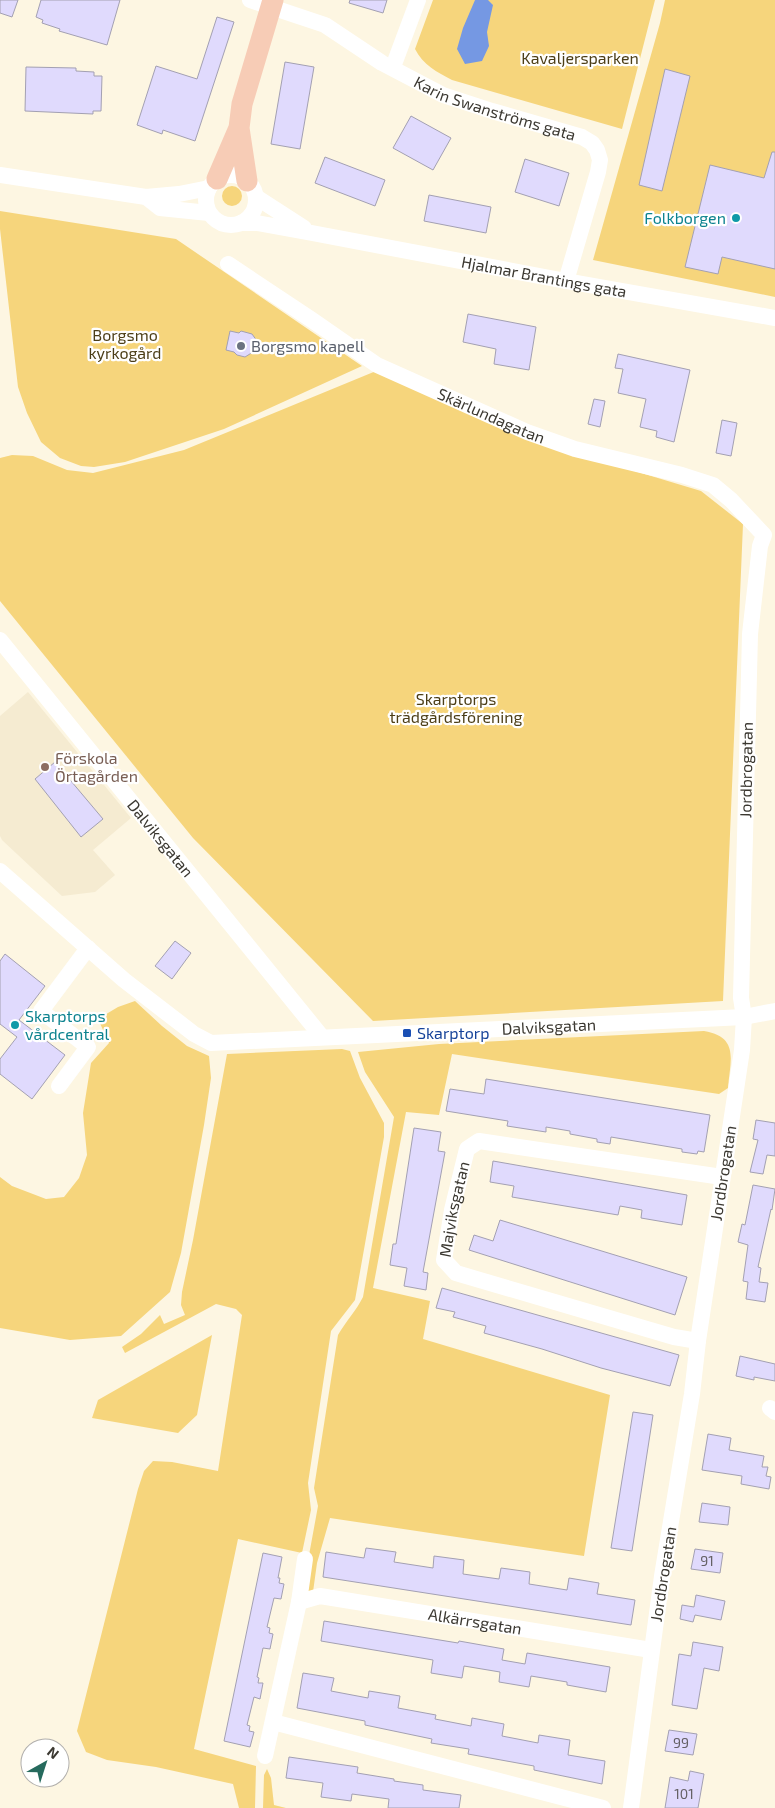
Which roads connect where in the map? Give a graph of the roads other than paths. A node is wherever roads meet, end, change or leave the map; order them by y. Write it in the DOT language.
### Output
graph roads {
  1 [pos="250,0"];
  2 [pos="418,0"];
  3 [pos="272,4"];
  4 [pos="393,68"];
  5 [pos="239,128"];
  6 [pos="0,175"];
  7 [pos="213,184"];
  8 [pos="252,189"];
  9 [pos="146,197"];
  10 [pos="209,213"];
  11 [pos="241,224"];
  12 [pos="312,233"];
  13 [pos="228,264"];
  14 [pos="566,282"];
  15 [pos="775,318"];
  16 [pos="764,535"];
  17 [pos="0,640"];
  18 [pos="0,871"];
  19 [pos="88,948"];
  20 [pos="775,1011"];
  21 [pos="744,1017"];
  22 [pos="322,1037"];
  23 [pos="59,1086"];
  24 [pos="722,1177"];
  25 [pos="698,1341"];
  26 [pos="305,1559"];
  27 [pos="299,1602"];
  28 [pos="651,1650"];
  29 [pos="273,1722"];
  30 [pos="265,1756"];
  31 [pos="603,1808"];
  32 [pos="631,1808"];
  1 -- 3 [label="street, Karin Swanströms gata"];
  2 -- 4 [label="street"];
  3 -- 4 [label="street, Karin Swanströms gata"];
  3 -- 5 [label="main road"];
  4 -- 14 [label="street, Karin Swanströms gata"];
  5 -- 7 [label="main road"];
  5 -- 8 [label="main road"];
  6 -- 9 [label="street, Hjalmar Brantings gata"];
  7 -- 8 [label="street, Hjalmar Brantings gata"];
  7 -- 9 [label="street, Hjalmar Brantings gata"];
  7 -- 10 [label="street"];
  8 -- 11 [label="street"];
  8 -- 12 [label="street, Hjalmar Brantings gata"];
  9 -- 10 [label="street, Hjalmar Brantings gata"];
  10 -- 11 [label="street, Hjalmar Brantings gata"];
  11 -- 12 [label="street, Hjalmar Brantings gata"];
  12 -- 14 [label="street, Hjalmar Brantings gata"];
  13 -- 16 [label="street, Skärlundagatan"];
  14 -- 15 [label="street, Hjalmar Brantings gata"];
  16 -- 21 [label="street, Jordbrogatan"];
  17 -- 22 [label="street, Dalviksgatan"];
  18 -- 19 [label="street, Dalviksgatan"];
  19 -- 22 [label="street, Dalviksgatan"];
  19 -- 23 [label="street"];
  20 -- 21 [label="street, Dalviksgatan"];
  21 -- 22 [label="street, Dalviksgatan"];
  21 -- 24 [label="street, Jordbrogatan"];
  24 -- 25 [label="street, Jordbrogatan"];
  24 -- 25 [label="street, Majviksgatan"];
  25 -- 28 [label="street, Jordbrogatan"];
  26 -- 27 [label="street"];
  27 -- 28 [label="street, Alkärrsgatan"];
  27 -- 29 [label="street"];
  28 -- 32 [label="street, Jordbrogatan"];
  29 -- 30 [label="street"];
  29 -- 31 [label="street"];
}
